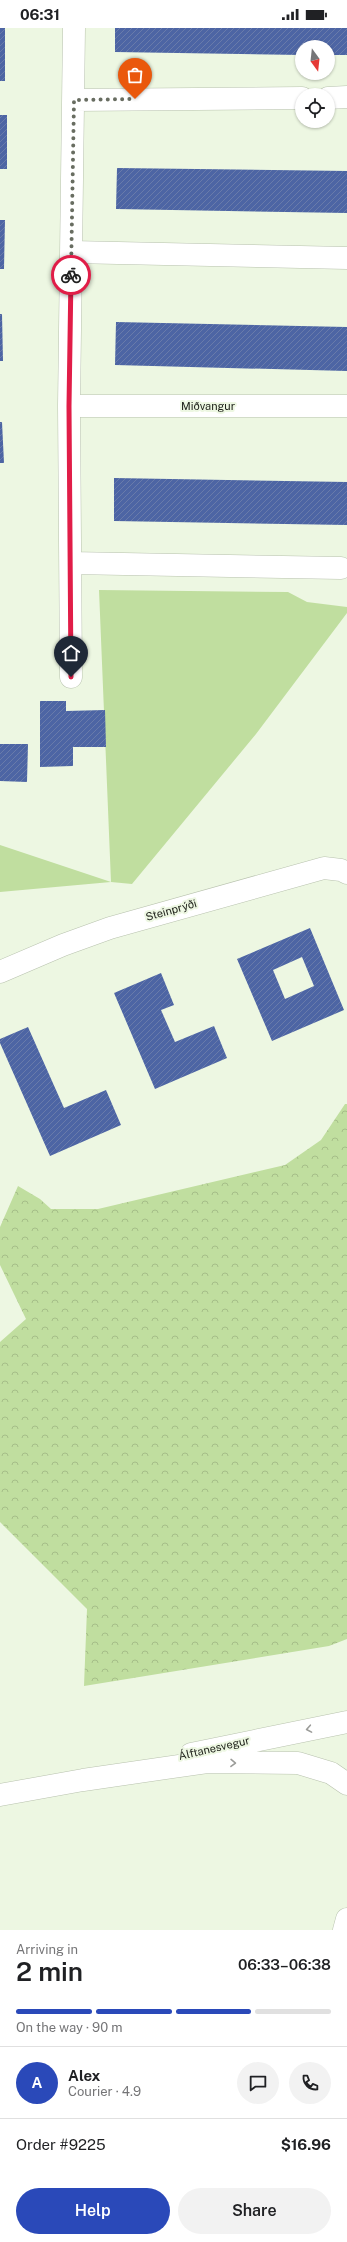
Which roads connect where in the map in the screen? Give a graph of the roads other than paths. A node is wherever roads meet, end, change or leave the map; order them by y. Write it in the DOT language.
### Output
graph roads {
  1 [pos="74,28"];
  2 [pos="295,98"];
  3 [pos="335,98"];
  4 [pos="347,98"];
  5 [pos="74,100"];
  6 [pos="72,252"];
  7 [pos="347,258"];
  8 [pos="69,406"];
  9 [pos="347,406"];
  10 [pos="71,563"];
  11 [pos="341,568"];
  12 [pos="71,677"];
  13 [pos="347,873"];
  14 [pos="0,972"];
  15 [pos="347,1722"];
  16 [pos="83,1780"];
  17 [pos="347,1784"];
  18 [pos="0,1795"];
  19 [pos="347,1919"];
  20 [pos="344,1930"];
  1 -- 5 [label="street"];
  2 -- 5 [label="street"];
  3 -- 4 [label="street"];
  5 -- 6 [label="street"];
  6 -- 7 [label="street"];
  6 -- 8 [label="street"];
  8 -- 9 [label="street, Miðvangur"];
  8 -- 10 [label="street"];
  10 -- 11 [label="street"];
  10 -- 12 [label="street"];
  13 -- 14 [label="street, Steinprýði"];
  15 -- 16 [label="street, Álftanesvegur, one-way"];
  16 -- 17 [label="street, Álftanesvegur, one-way"];
  16 -- 18 [label="street, Álftanesvegur"];
  19 -- 20 [label="street"];
}
